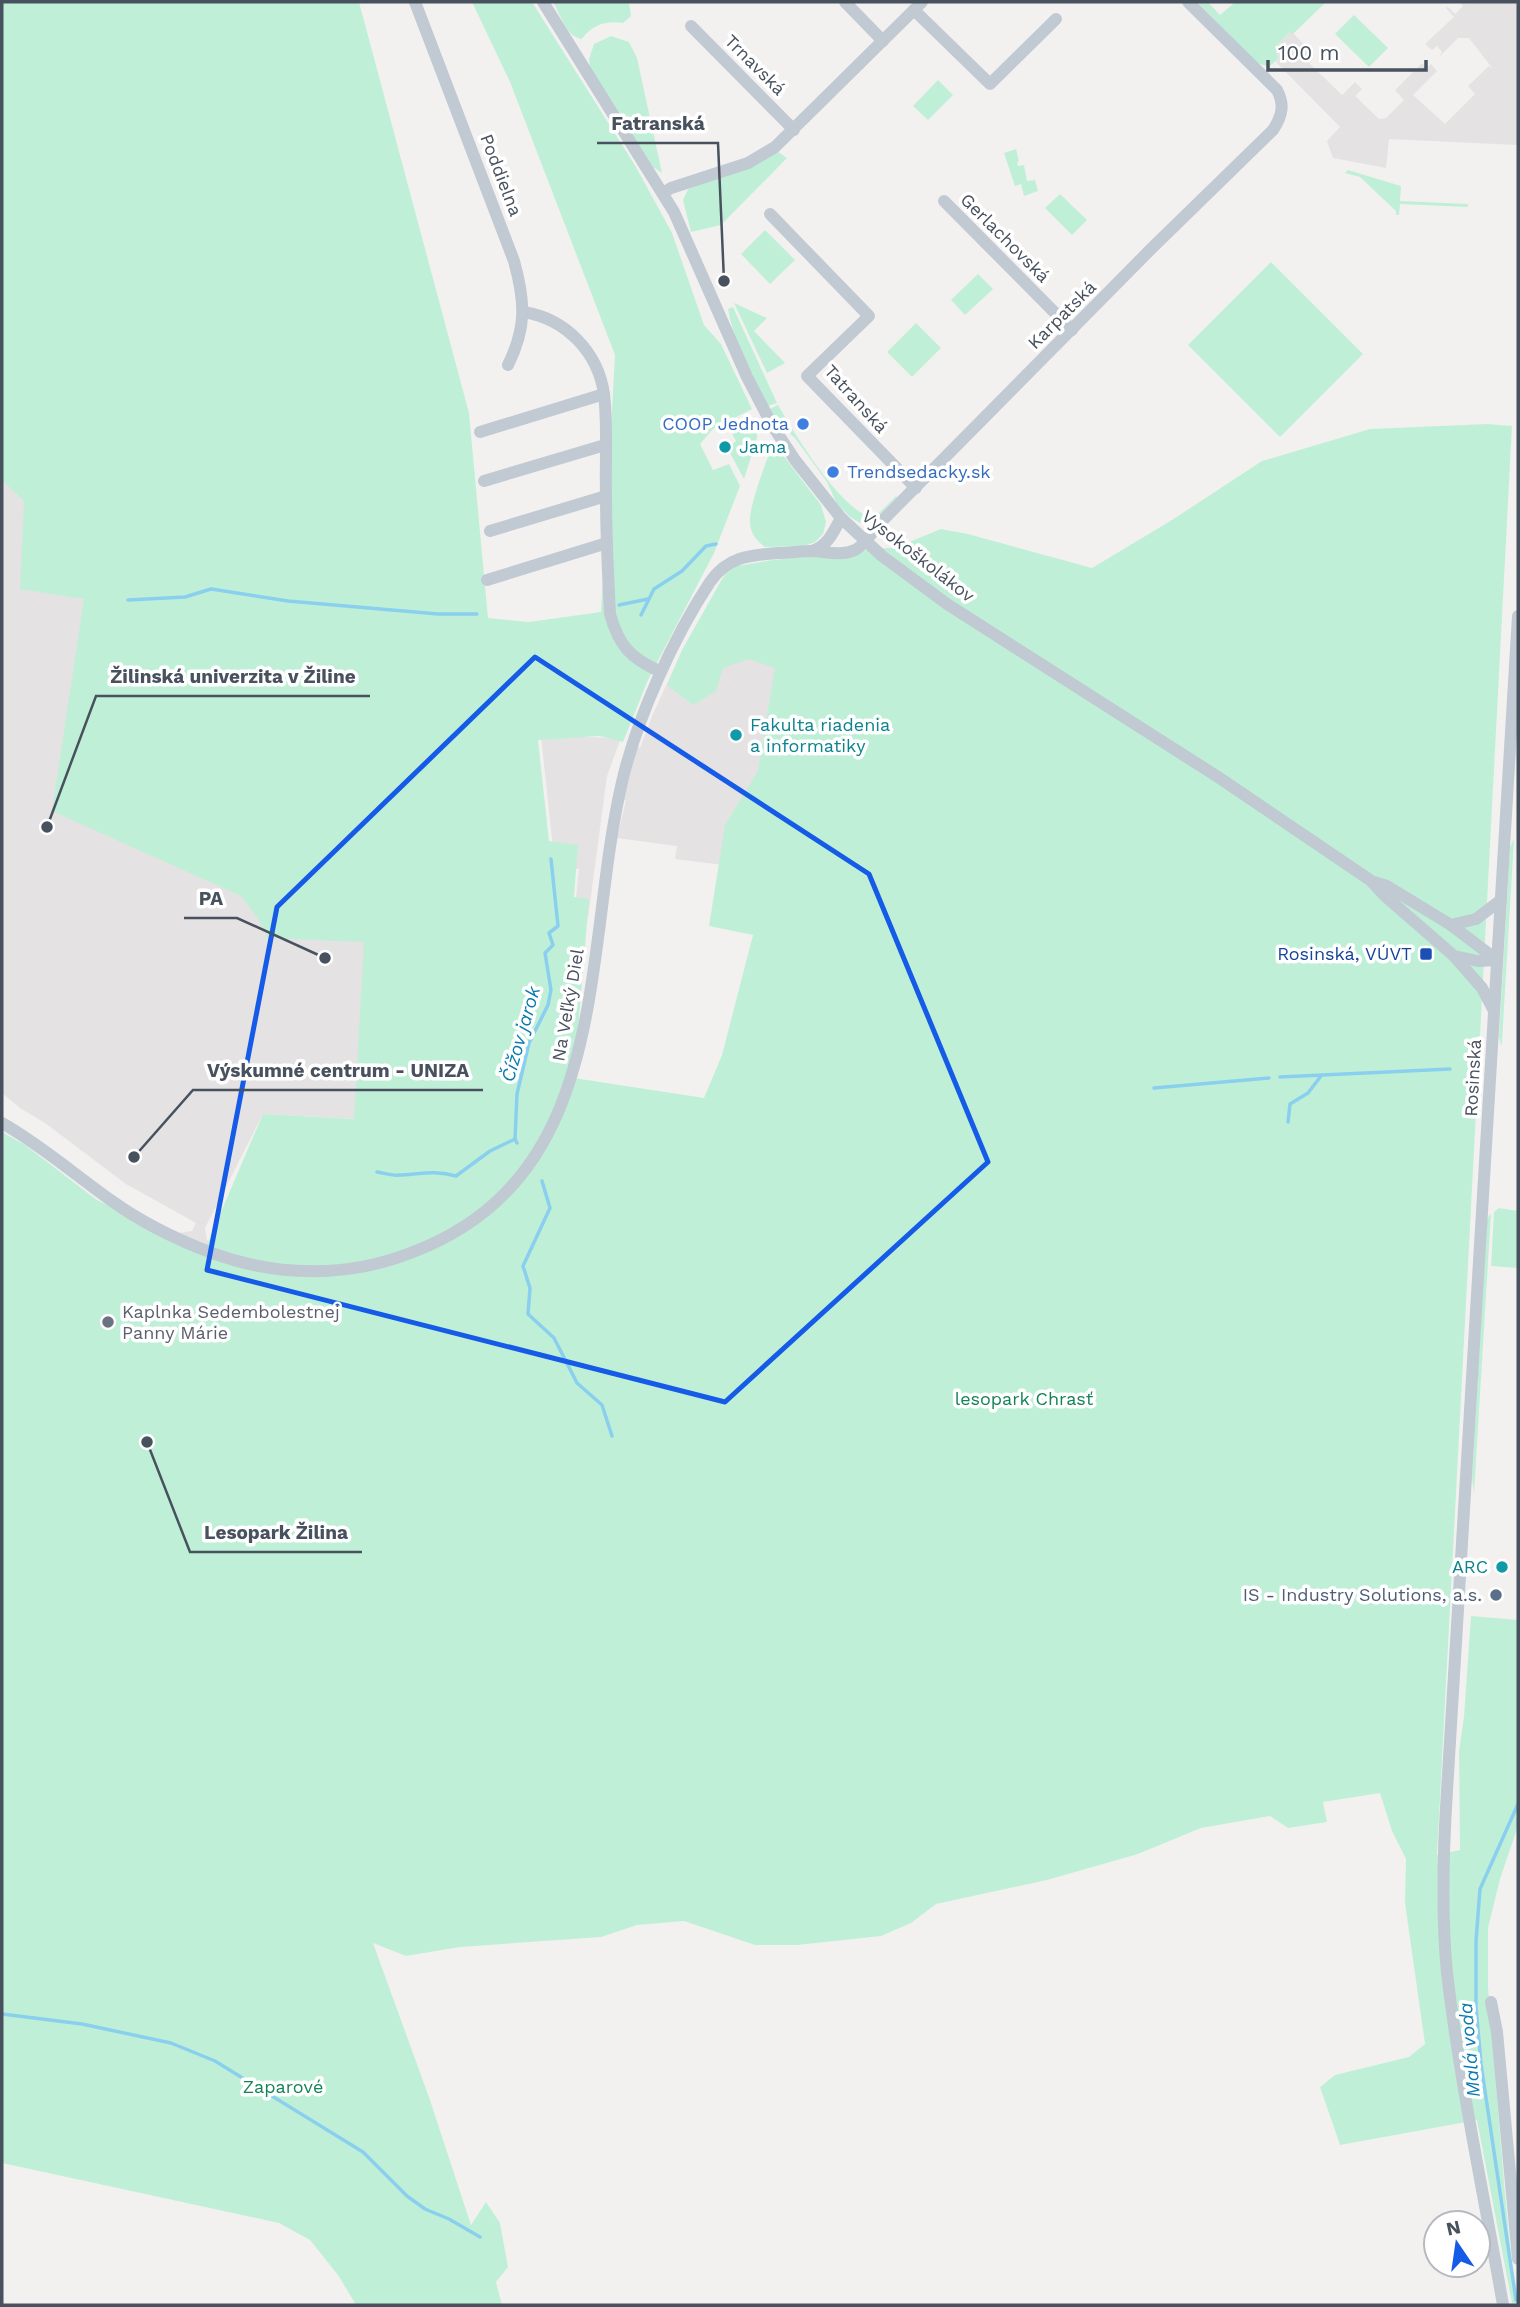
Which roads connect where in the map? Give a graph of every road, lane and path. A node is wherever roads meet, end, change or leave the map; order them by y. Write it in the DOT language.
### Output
graph roads {
  1 [pos="415,2"];
  2 [pos="543,2"];
  3 [pos="845,2"];
  4 [pos="1188,2"];
  5 [pos="918,6"];
  6 [pos="1056,19"];
  7 [pos="691,26"];
  8 [pos="883,41"];
  9 [pos="794,130"];
  10 [pos="663,192"];
  11 [pos="944,201"];
  12 [pos="770,214"];
  13 [pos="524,312"];
  14 [pos="1072,330"];
  15 [pos="508,365"];
  16 [pos="604,394"];
  17 [pos="480,432"];
  18 [pos="605,444"];
  19 [pos="484,481"];
  20 [pos="916,488"];
  21 [pos="606,495"];
  22 [pos="841,518"];
  23 [pos="490,531"];
  24 [pos="865,541"];
  25 [pos="607,543"];
  26 [pos="812,551"];
  27 [pos="487,580"];
  28 [pos="1518,616"];
  29 [pos="661,672"];
  30 [pos="1370,880"];
  31 [pos="1501,900"];
  32 [pos="1451,925"];
  33 [pos="1454,956"];
  34 [pos="1497,960"];
  35 [pos="1494,1011"];
  36 [pos="2,1123"];
  37 [pos="1491,2002"];
  38 [pos="1517,2233"];
  39 [pos="1518,2259"];
  40 [pos="1503,2305"];
  1 -- 13 [label="street, Poddielna"];
  2 -- 10 [label="street, Vysokoškolákov"];
  3 -- 8 [label="street"];
  4 -- 14 [label="street, Karpatská"];
  5 -- 6 [label="street"];
  5 -- 8 [label="street"];
  7 -- 9 [label="street, Trnavská"];
  8 -- 9 [label="street"];
  9 -- 10 [label="street"];
  10 -- 22 [label="street, Vysokoškolákov"];
  11 -- 14 [label="street, Gerlachovská"];
  12 -- 20 [label="street, Tatranská"];
  13 -- 15 [label="street, Poddielna"];
  13 -- 16 [label="street"];
  14 -- 20 [label="street, Karpatská"];
  16 -- 17 [label="street"];
  16 -- 18 [label="street"];
  18 -- 19 [label="street"];
  18 -- 21 [label="street"];
  20 -- 24 [label="street, Karpatská"];
  21 -- 23 [label="street"];
  21 -- 25 [label="street"];
  22 -- 24 [label="street, Vysokoškolákov"];
  22 -- 26 [label="street"];
  24 -- 26 [label="street, Na Veľký Diel"];
  24 -- 30 [label="street, Vysokoškolákov"];
  25 -- 27 [label="street"];
  25 -- 29 [label="street"];
  26 -- 29 [label="street, Na Veľký Diel"];
  28 -- 31 [label="street, Rosinská"];
  29 -- 36 [label="street, Na Veľký Diel"];
  30 -- 32 [label="street, Vysokoškolákov"];
  30 -- 33 [label="street, Vysokoškolákov"];
  31 -- 32 [label="street"];
  31 -- 34 [label="street, Rosinská"];
  32 -- 34 [label="street, Vysokoškolákov"];
  33 -- 34 [label="street"];
  33 -- 35 [label="street, Vysokoškolákov"];
  34 -- 35 [label="street, Rosinská"];
  35 -- 40 [label="street, Rosinská"];
  37 -- 38 [label="street"];
  38 -- 39 [label="street"];
}
